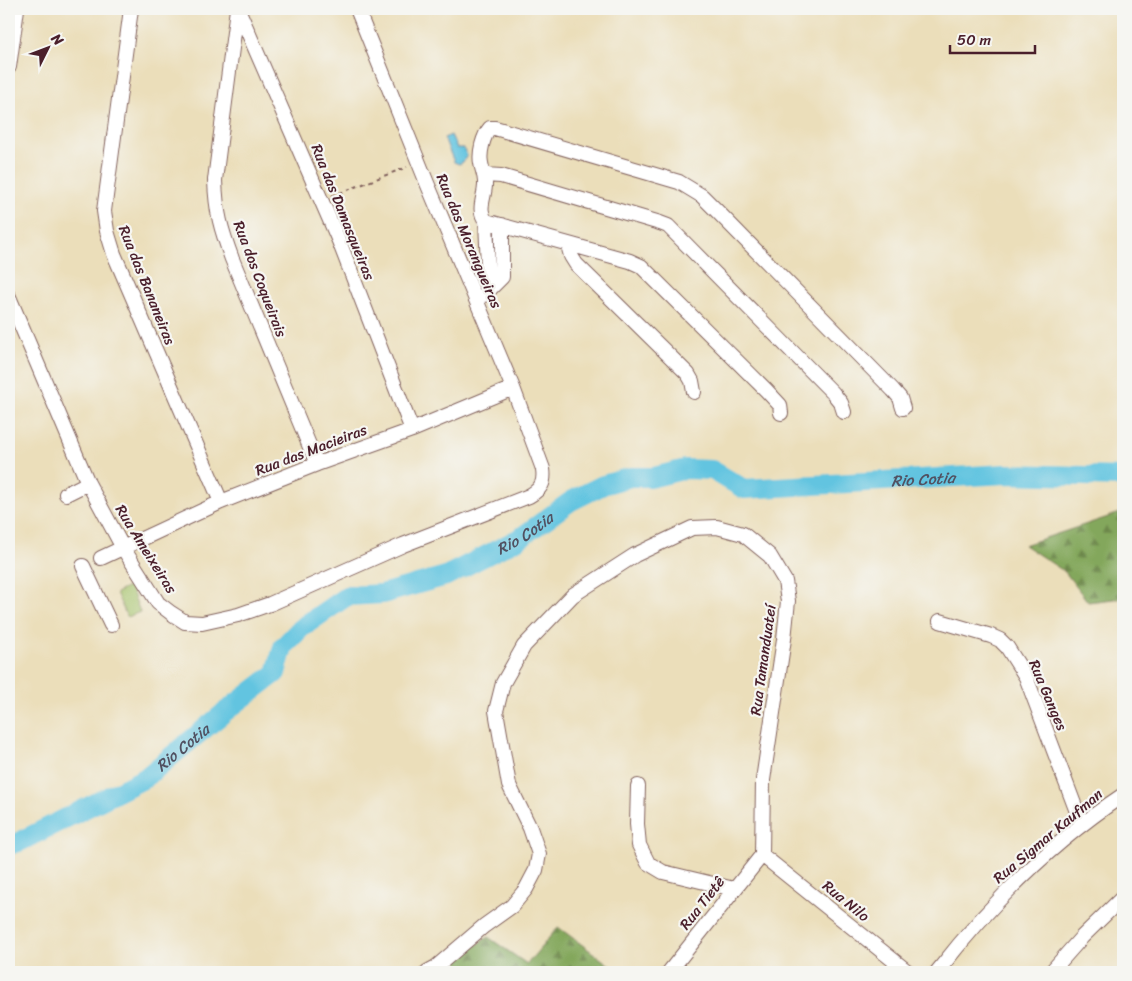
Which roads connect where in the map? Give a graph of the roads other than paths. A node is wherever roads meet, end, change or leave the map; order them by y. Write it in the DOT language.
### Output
graph roads {
  1 [pos="17,9"];
  2 [pos="131,9"];
  3 [pos="238,9"];
  4 [pos="357,9"];
  5 [pos="9,67"];
  6 [pos="485,175"];
  7 [pos="486,221"];
  8 [pos="502,225"];
  9 [pos="568,245"];
  10 [pos="501,251"];
  11 [pos="487,252"];
  12 [pos="489,290"];
  13 [pos="9,297"];
  14 [pos="477,303"];
  15 [pos="12,313"];
  16 [pos="513,388"];
  17 [pos="694,392"];
  18 [pos="903,408"];
  19 [pos="844,412"];
  20 [pos="781,413"];
  21 [pos="412,430"];
  22 [pos="317,464"];
  23 [pos="88,483"];
  24 [pos="541,487"];
  25 [pos="66,494"];
  26 [pos="221,502"];
  27 [pos="122,548"];
  28 [pos="100,558"];
  29 [pos="83,566"];
  30 [pos="940,621"];
  31 [pos="111,625"];
  32 [pos="638,786"];
  33 [pos="1123,795"];
  34 [pos="1082,825"];
  35 [pos="762,855"];
  36 [pos="734,889"];
  37 [pos="1123,896"];
  38 [pos="427,972"];
  39 [pos="669,972"];
  40 [pos="907,972"];
  41 [pos="937,972"];
  42 [pos="1052,972"];
  1 -- 5 [label="street"];
  2 -- 26 [label="street, Rua das Bananeiras"];
  3 -- 21 [label="street, Rua das Damasqueiras"];
  3 -- 22 [label="street, Rua dos Coqueirais"];
  4 -- 14 [label="street, Rua das Morangueiras"];
  6 -- 7 [label="street"];
  6 -- 18 [label="street"];
  6 -- 19 [label="street"];
  7 -- 8 [label="street"];
  7 -- 11 [label="street"];
  8 -- 9 [label="street"];
  8 -- 10 [label="street"];
  9 -- 17 [label="street"];
  9 -- 20 [label="street"];
  10 -- 11 [label="street"];
  10 -- 12 [label="street"];
  11 -- 12 [label="street"];
  12 -- 14 [label="street"];
  13 -- 15 [label="street, Rua Ameixeiras"];
  14 -- 16 [label="street, Rua das Morangueiras"];
  15 -- 23 [label="street, Rua Ameixeiras"];
  16 -- 21 [label="street, Rua das Macieiras"];
  16 -- 24 [label="street, Rua das Morangueiras"];
  21 -- 22 [label="street, Rua das Macieiras"];
  22 -- 26 [label="street, Rua das Macieiras"];
  23 -- 25 [label="street"];
  23 -- 27 [label="street, Rua Ameixeiras"];
  24 -- 27 [label="street, Rua Ameixeiras"];
  26 -- 27 [label="street, Rua das Macieiras"];
  27 -- 28 [label="street, Rua das Macieiras"];
  29 -- 31 [label="street"];
  30 -- 34 [label="street, Rua Ganges"];
  32 -- 36 [label="street"];
  33 -- 34 [label="street, Rua Sigmar Kaufman"];
  34 -- 41 [label="street, Rua Sigmar Kaufman"];
  35 -- 36 [label="street, Rua Tietê"];
  35 -- 38 [label="street, Rua Tamanduateí"];
  35 -- 40 [label="street, Rua Nilo"];
  36 -- 39 [label="street, Rua Tietê"];
  37 -- 42 [label="street"];
}
